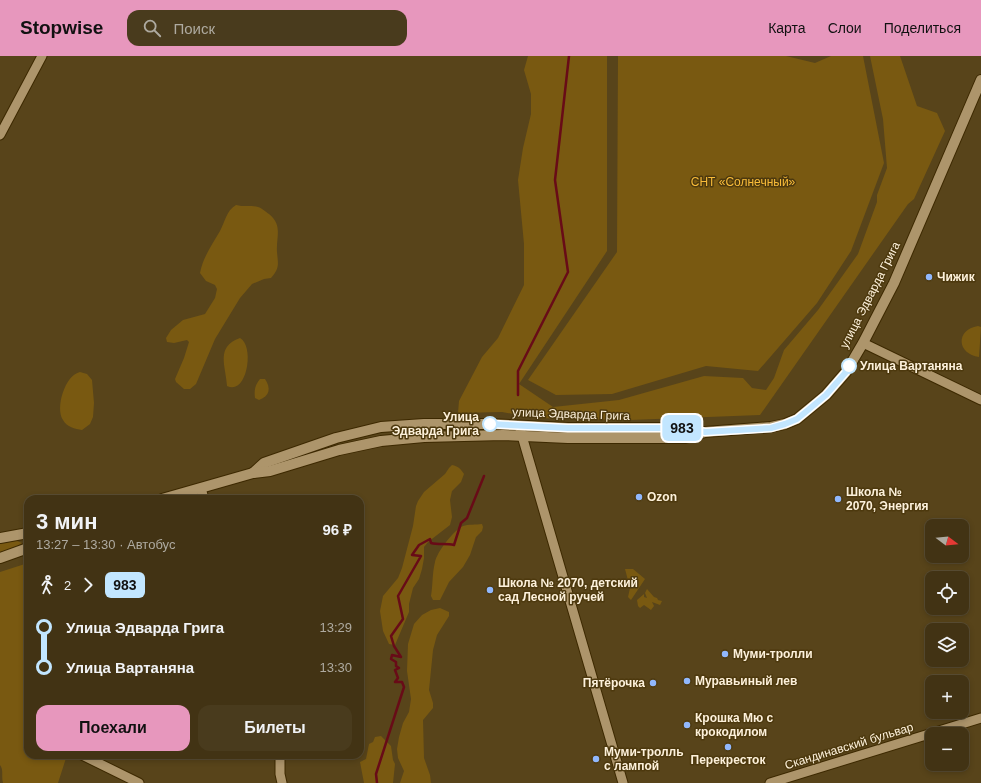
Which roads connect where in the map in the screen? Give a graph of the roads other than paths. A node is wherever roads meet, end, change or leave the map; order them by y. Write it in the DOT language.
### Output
graph roads {
  1 [pos="42,56"];
  2 [pos="981,80"];
  3 [pos="0,135"];
  4 [pos="863,343"];
  5 [pos="981,400"];
  6 [pos="519,425"];
  7 [pos="705,432"];
  8 [pos="522,436"];
  9 [pos="253,473"];
  10 [pos="201,488"];
  11 [pos="176,495"];
  12 [pos="203,495"];
  13 [pos="24,534"];
  14 [pos="0,538"];
  15 [pos="24,549"];
  16 [pos="0,558"];
  17 [pos="981,718"];
  18 [pos="90,759"];
  19 [pos="280,759"];
  20 [pos="139,783"];
  21 [pos="282,783"];
  22 [pos="623,783"];
  23 [pos="770,783"];
  1 -- 3 [label="street"];
  2 -- 4 [label="street, улица Эдварда Грига"];
  4 -- 5 [label="street"];
  4 -- 7 [label="street, улица Эдварда Грига"];
  6 -- 7 [label="street, улица Эдварда Грига"];
  6 -- 8 [label="street"];
  6 -- 9 [label="street, улица Эдварда Грига"];
  7 -- 8 [label="street, улица Эдварда Грига"];
  8 -- 9 [label="street, улица Эдварда Грига"];
  8 -- 22 [label="street"];
  9 -- 10 [label="street, улица Эдварда Грига"];
  10 -- 11 [label="street, улица Эдварда Грига"];
  10 -- 12 [label="street"];
  13 -- 14 [label="street"];
  15 -- 16 [label="street"];
  17 -- 23 [label="street, Скандинавский бульвар"];
  18 -- 20 [label="street"];
  19 -- 21 [label="street"];
}
